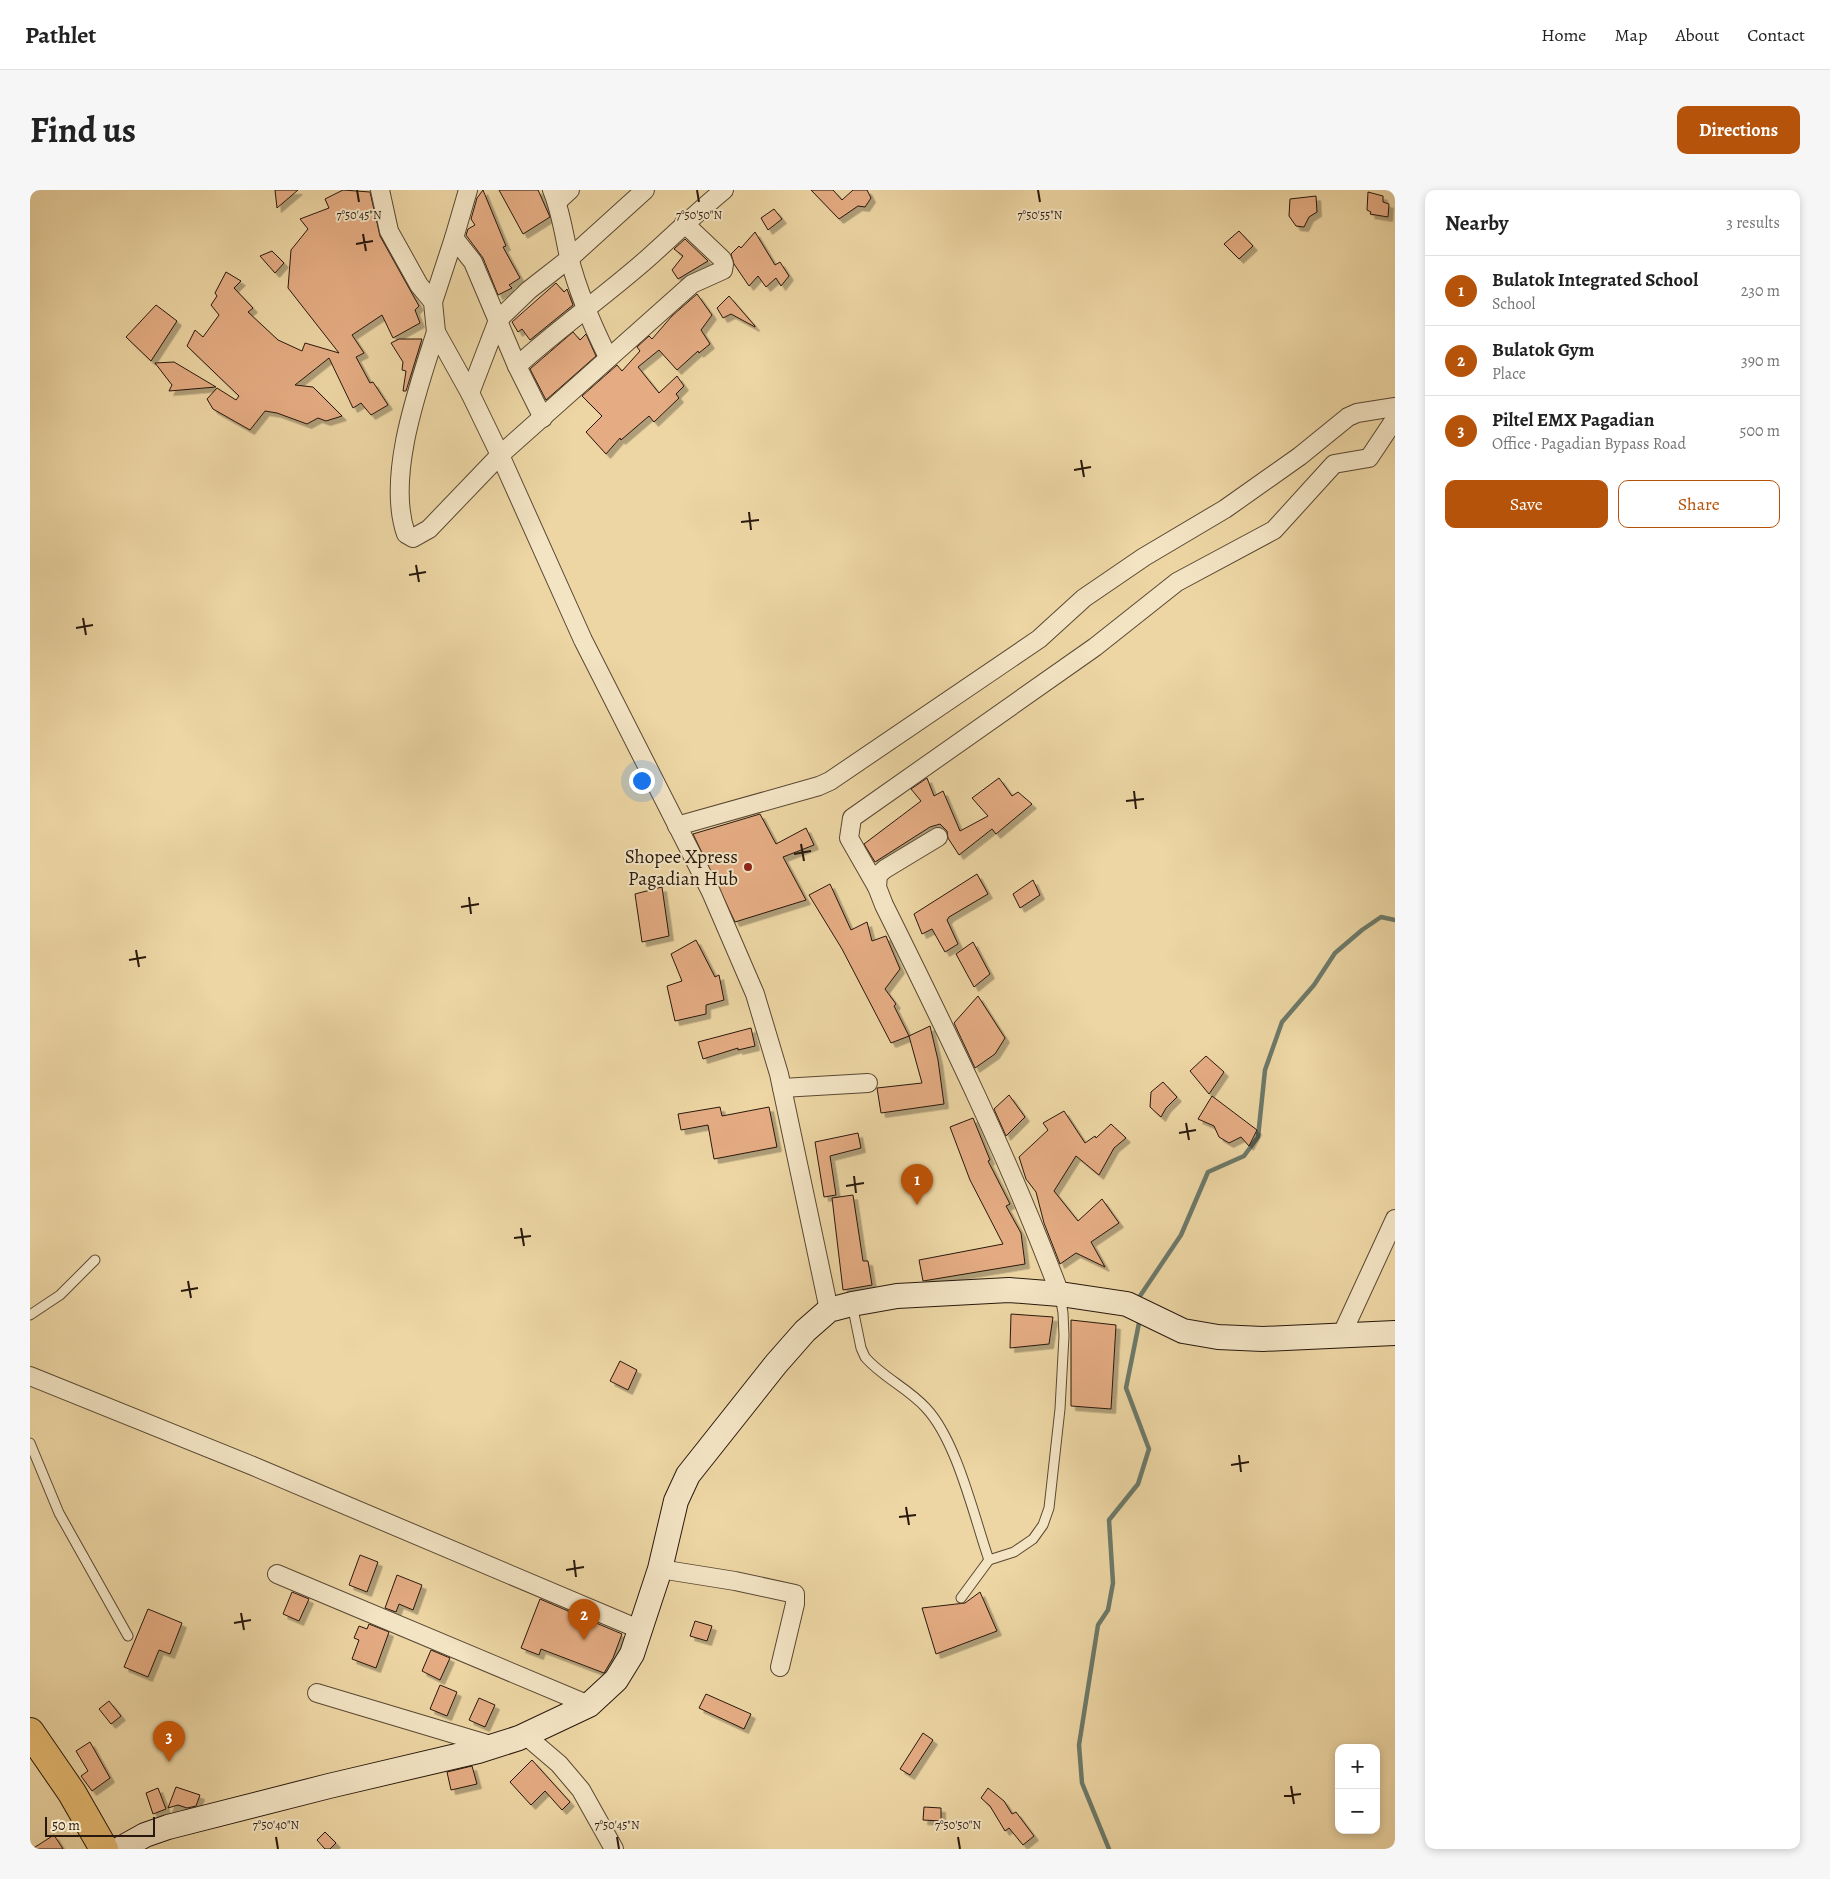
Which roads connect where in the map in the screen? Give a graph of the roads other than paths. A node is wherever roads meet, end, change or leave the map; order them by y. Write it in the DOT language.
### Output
graph roads {
  1 [pos="380,190"];
  2 [pos="468,190"];
  3 [pos="570,190"];
  4 [pos="645,190"];
  5 [pos="724,190"];
  6 [pos="554,196"];
  7 [pos="684,223"];
  8 [pos="454,238"];
  9 [pos="570,258"];
  10 [pos="433,302"];
  11 [pos="586,309"];
  12 [pos="498,320"];
  13 [pos="436,332"];
  14 [pos="608,358"];
  15 [pos="517,366"];
  16 [pos="470,393"];
  17 [pos="1395,407"];
  18 [pos="543,418"];
  19 [pos="1395,419"];
  20 [pos="500,455"];
  21 [pos="677,826"];
  22 [pos="938,837"];
  23 [pos="877,887"];
  24 [pos="868,1083"];
  25 [pos="782,1088"];
  26 [pos="1395,1219"];
  27 [pos="95,1260"];
  28 [pos="1060,1294"];
  29 [pos="852,1304"];
  30 [pos="829,1310"];
  31 [pos="30,1315"];
  32 [pos="1395,1333"];
  33 [pos="1341,1336"];
  34 [pos="30,1376"];
  35 [pos="30,1442"];
  36 [pos="989,1560"];
  37 [pos="660,1570"];
  38 [pos="277,1574"];
  39 [pos="960,1598"];
  40 [pos="641,1630"];
  41 [pos="128,1636"];
  42 [pos="780,1667"];
  43 [pos="317,1693"];
  44 [pos="588,1705"];
  45 [pos="30,1732"];
  46 [pos="525,1735"];
  47 [pos="494,1746"];
  48 [pos="104,1849"];
  49 [pos="120,1849"];
  50 [pos="614,1849"];
  1 -- 10 [label="street"];
  2 -- 8 [label="street"];
  3 -- 6 [label="street"];
  4 -- 9 [label="street"];
  5 -- 7 [label="street"];
  6 -- 9 [label="street"];
  7 -- 11 [label="street"];
  7 -- 14 [label="street"];
  8 -- 10 [label="street"];
  8 -- 12 [label="street"];
  9 -- 11 [label="street"];
  9 -- 12 [label="street"];
  10 -- 13 [label="street"];
  11 -- 14 [label="street"];
  11 -- 15 [label="street"];
  12 -- 15 [label="street"];
  12 -- 16 [label="street"];
  13 -- 16 [label="street"];
  13 -- 20 [label="street"];
  14 -- 18 [label="street"];
  15 -- 18 [label="street"];
  16 -- 20 [label="street"];
  17 -- 21 [label="street"];
  18 -- 20 [label="street"];
  19 -- 23 [label="street"];
  20 -- 21 [label="street"];
  21 -- 25 [label="street"];
  22 -- 23 [label="street"];
  23 -- 28 [label="street"];
  24 -- 25 [label="street"];
  25 -- 30 [label="street"];
  26 -- 33 [label="street"];
  27 -- 31 [label="lane"];
  28 -- 29 [label="street"];
  28 -- 33 [label="street"];
  28 -- 36 [label="lane"];
  29 -- 30 [label="street"];
  29 -- 36 [label="lane"];
  30 -- 37 [label="street"];
  32 -- 33 [label="street"];
  34 -- 40 [label="street"];
  35 -- 41 [label="lane"];
  36 -- 39 [label="lane"];
  37 -- 40 [label="street"];
  37 -- 42 [label="street"];
  38 -- 44 [label="street"];
  40 -- 44 [label="street"];
  43 -- 47 [label="street"];
  44 -- 46 [label="street"];
  45 -- 48 [label="highway"];
  46 -- 47 [label="street"];
  46 -- 50 [label="street"];
  47 -- 49 [label="street"];
}
